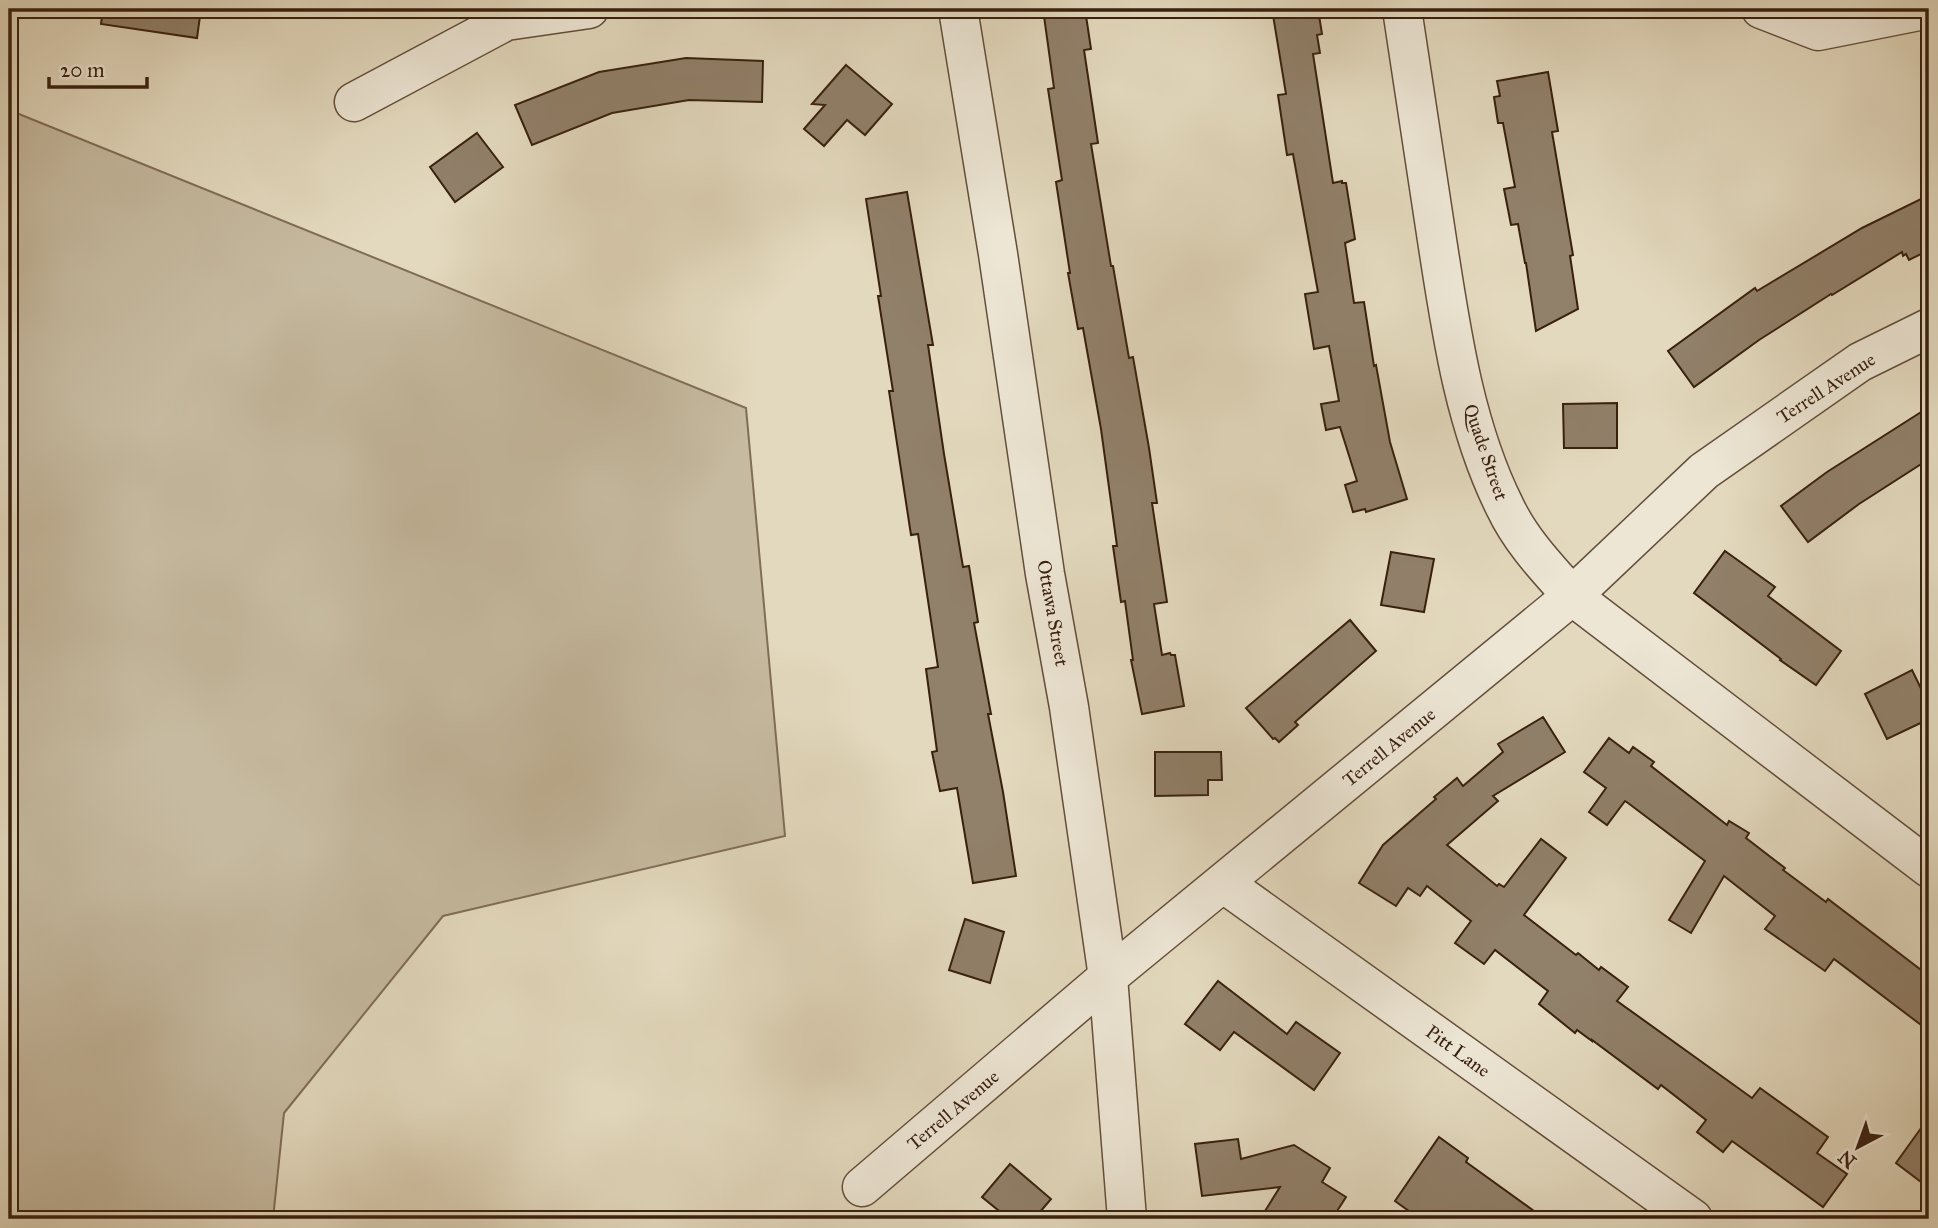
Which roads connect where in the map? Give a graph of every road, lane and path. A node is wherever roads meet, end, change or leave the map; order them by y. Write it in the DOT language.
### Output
graph roads {
  1 [pos="589,9"];
  2 [pos="958,9"];
  3 [pos="1402,9"];
  4 [pos="1761,9"];
  5 [pos="1929,9"];
  6 [pos="354,102"];
  7 [pos="1929,328"];
  8 [pos="1572,596"];
  9 [pos="1924,852"];
  10 [pos="1223,883"];
  11 [pos="1108,977"];
  12 [pos="862,1187"];
  13 [pos="1127,1219"];
  14 [pos="1693,1219"];
  1 -- 6 [label="street"];
  2 -- 11 [label="street, Ottawa Street"];
  3 -- 8 [label="street, Quade Street"];
  4 -- 5 [label="street"];
  7 -- 8 [label="street, Terrell Avenue"];
  8 -- 9 [label="street, Quade Street"];
  8 -- 10 [label="street, Terrell Avenue"];
  10 -- 11 [label="street, Terrell Avenue"];
  10 -- 14 [label="street, Pitt Lane"];
  11 -- 12 [label="street, Terrell Avenue"];
  11 -- 13 [label="street, Ottawa Street"];
}
